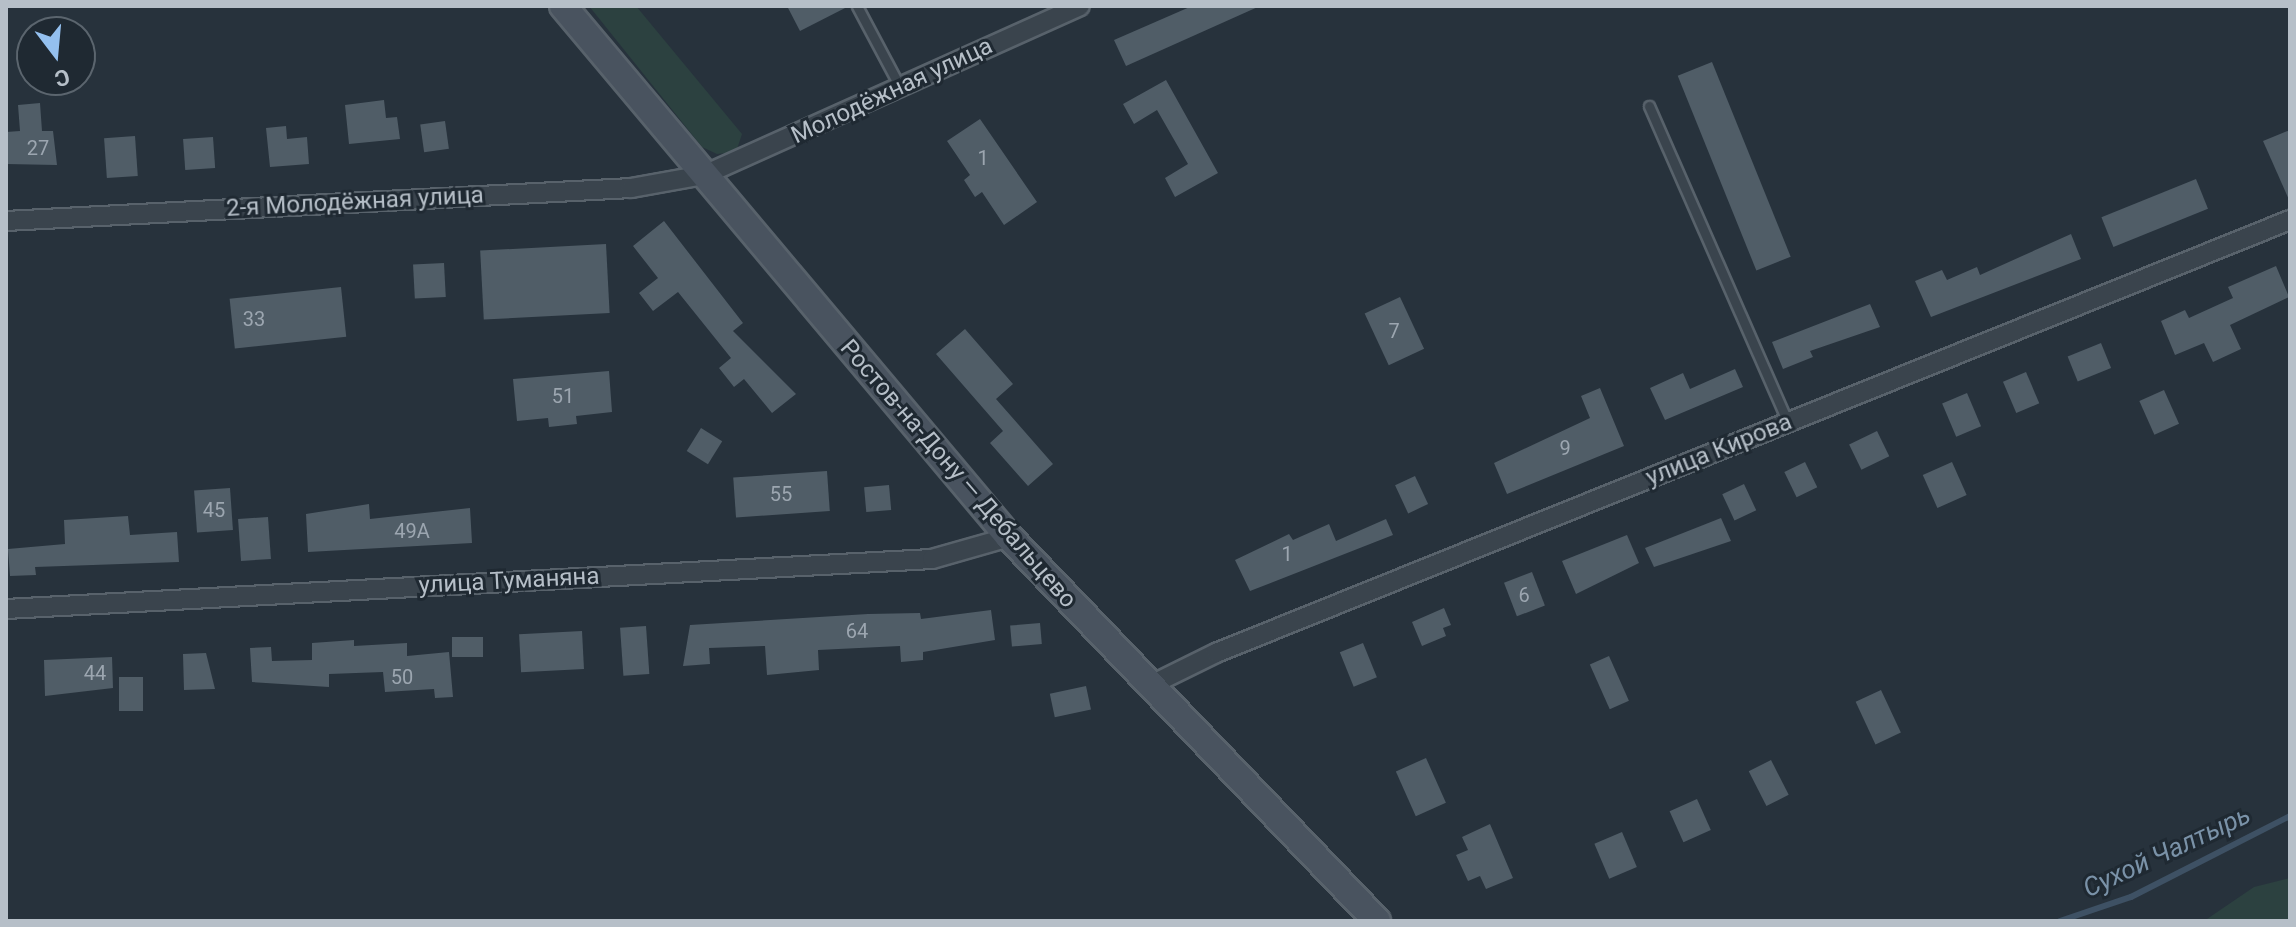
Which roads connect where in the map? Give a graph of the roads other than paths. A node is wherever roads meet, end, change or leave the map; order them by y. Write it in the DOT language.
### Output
graph roads {
  1 [pos="563,6"];
  2 [pos="857,6"];
  3 [pos="1080,6"];
  4 [pos="899,85"];
  5 [pos="1649,106"];
  6 [pos="704,175"];
  7 [pos="2290,220"];
  8 [pos="6,221"];
  9 [pos="1788,423"];
  10 [pos="1009,537"];
  11 [pos="6,609"];
  12 [pos="1149,686"];
  13 [pos="1377,921"];
  1 -- 6 [label="street, Ростов-на-Дону — Дебальцево"];
  2 -- 4 [label="lane"];
  3 -- 4 [label="street, Молодёжная улица"];
  4 -- 6 [label="street, Молодёжная улица"];
  5 -- 9 [label="lane"];
  6 -- 8 [label="street, 2-я Молодёжная улица"];
  6 -- 10 [label="street, Ростов-на-Дону — Дебальцево"];
  7 -- 9 [label="street, улица Кирова"];
  9 -- 12 [label="street, улица Кирова"];
  10 -- 11 [label="street, улица Туманяна"];
  10 -- 12 [label="street, Ростов-на-Дону — Дебальцево"];
  12 -- 13 [label="street, Ростов-на-Дону — Дебальцево"];
}
